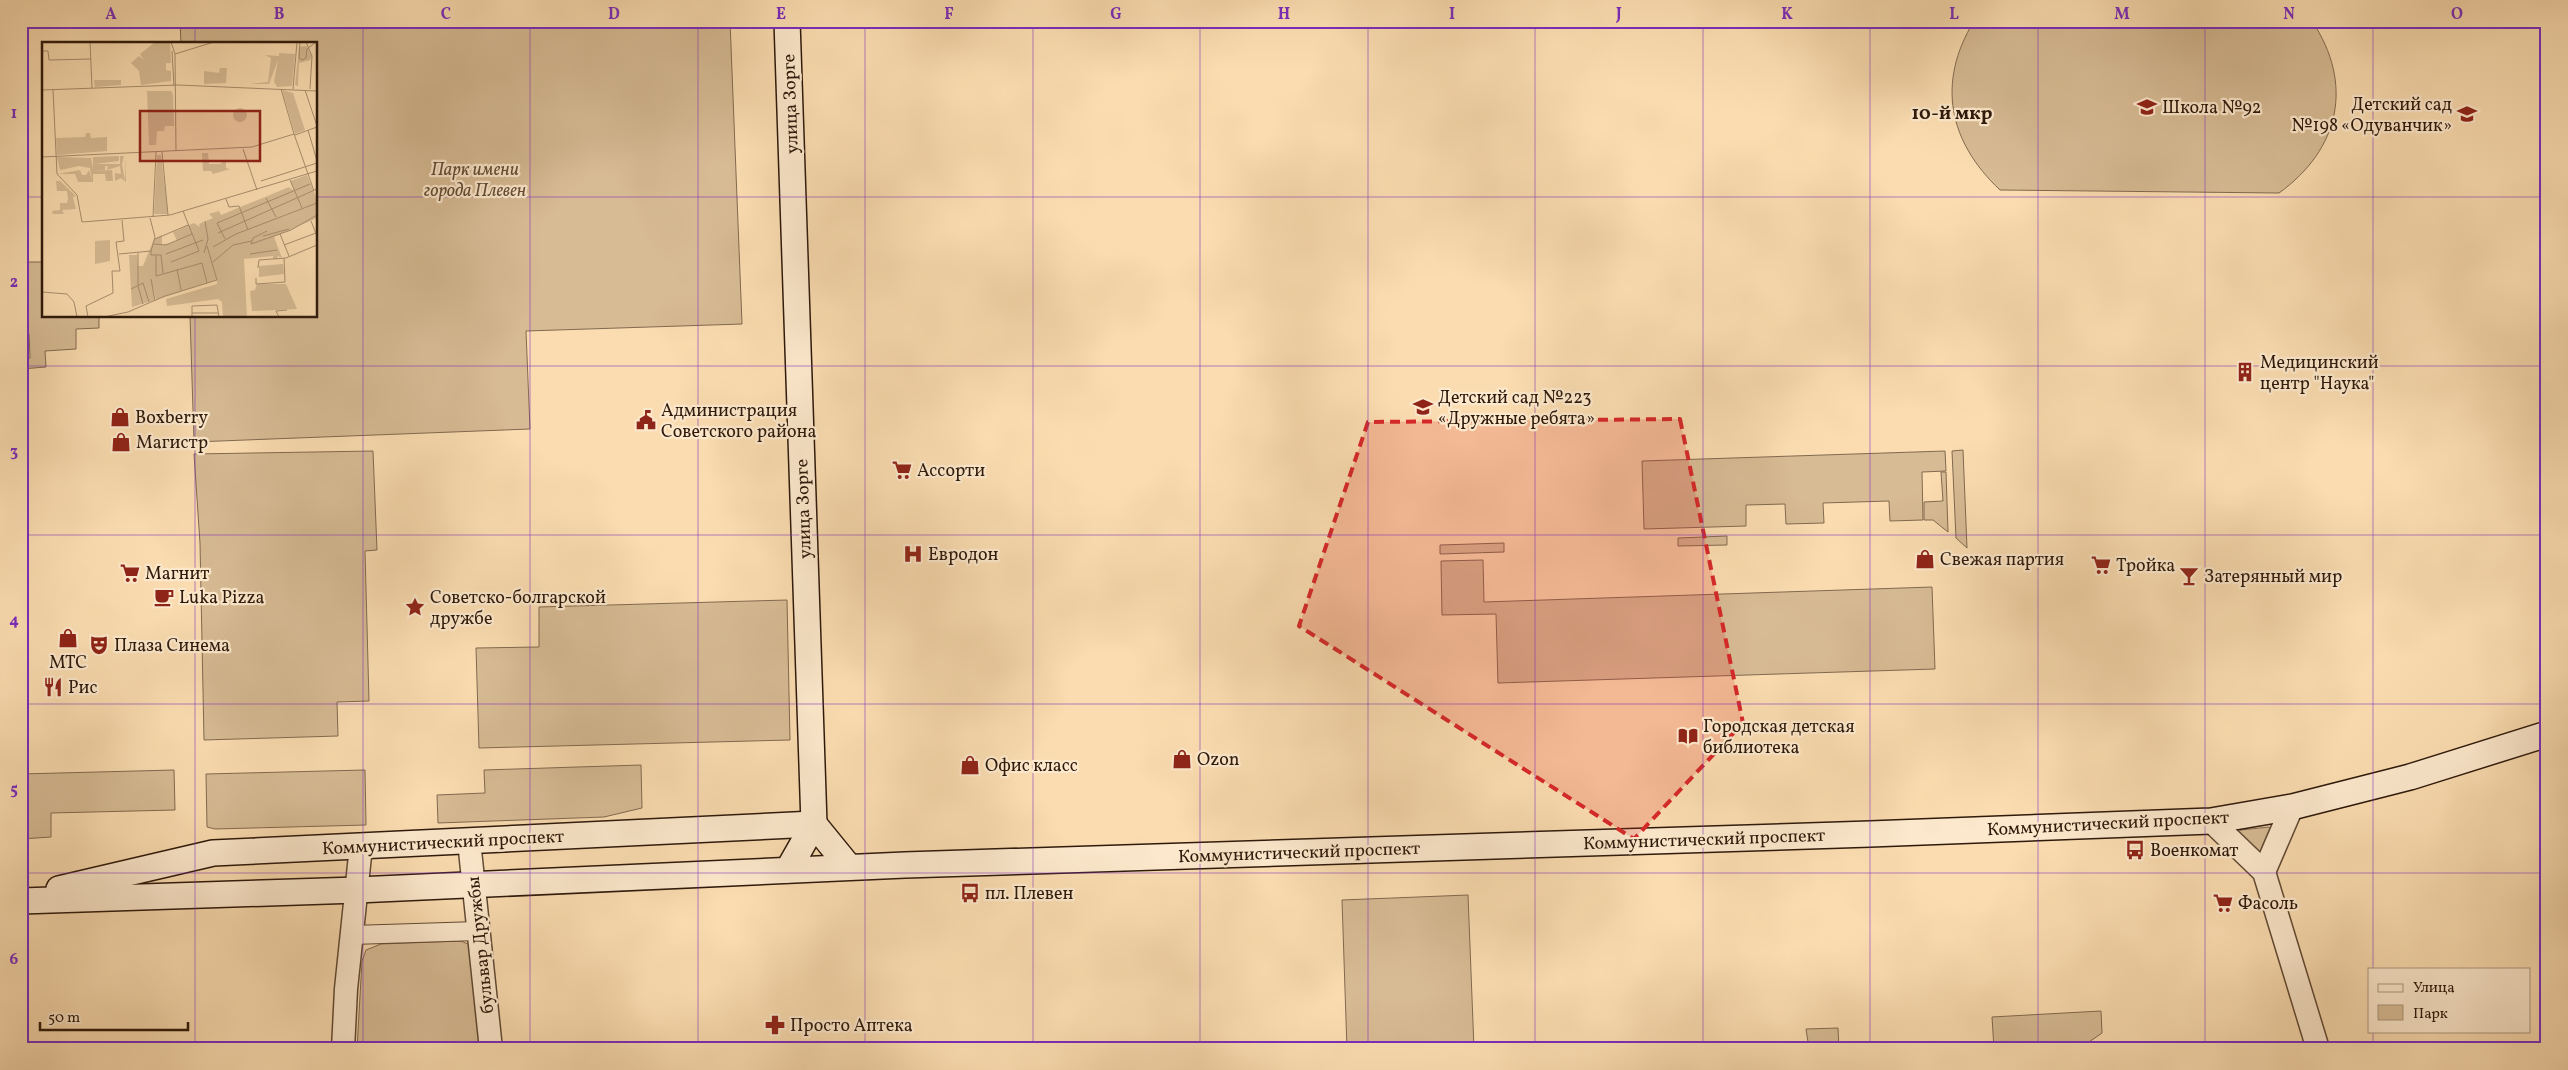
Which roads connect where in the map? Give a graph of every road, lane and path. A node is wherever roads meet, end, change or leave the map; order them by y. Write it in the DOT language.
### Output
graph roads {
  1 [pos="787,21"];
  2 [pos="2547,734"];
  3 [pos="2292,807"];
  4 [pos="2211,821"];
  5 [pos="814,824"];
  6 [pos="469,841"];
  7 [pos="361,846"];
  8 [pos="849,867"];
  9 [pos="788,870"];
  10 [pos="2264,872"];
  11 [pos="474,885"];
  12 [pos="357,890"];
  13 [pos="21,900"];
  14 [pos="478,931"];
  15 [pos="352,935"];
  16 [pos="343,1049"];
  17 [pos="491,1049"];
  18 [pos="2318,1049"];
  1 -- 5 [label="main road, улица Зорге"];
  2 -- 3 [label="main road, Коммунистический проспект"];
  3 -- 4 [label="main road, Коммунистический проспект"];
  3 -- 10 [label="street"];
  4 -- 8 [label="main road, Коммунистический проспект"];
  4 -- 10 [label="street"];
  5 -- 6 [label="main road, Коммунистический проспект"];
  5 -- 8 [label="main road"];
  5 -- 9 [label="main road"];
  6 -- 7 [label="main road, Коммунистический проспект"];
  6 -- 11 [label="street, бульвар Дружбы"];
  7 -- 12 [label="street"];
  7 -- 13 [label="main road, Коммунистический проспект"];
  8 -- 9 [label="main road, Коммунистический проспект"];
  9 -- 11 [label="main road, Коммунистический проспект"];
  10 -- 18 [label="street"];
  11 -- 12 [label="main road, Коммунистический проспект"];
  11 -- 14 [label="street, бульвар Дружбы"];
  12 -- 13 [label="main road, Коммунистический проспект"];
  12 -- 15 [label="street"];
  14 -- 15 [label="street"];
  14 -- 17 [label="street, бульвар Дружбы"];
  15 -- 16 [label="street"];
}
